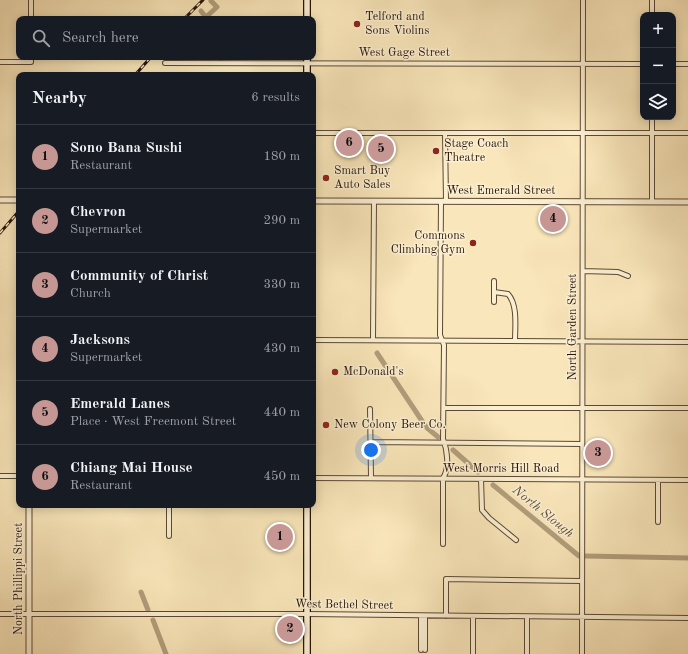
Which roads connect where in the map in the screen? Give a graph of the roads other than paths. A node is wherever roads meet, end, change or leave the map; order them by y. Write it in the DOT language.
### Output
graph roads {
  1 [pos="31,0"];
  2 [pos="307,0"];
  3 [pos="583,0"];
  4 [pos="652,0"];
  5 [pos="652,12"];
  6 [pos="31,16"];
  7 [pos="307,16"];
  8 [pos="31,60"];
  9 [pos="307,60"];
  10 [pos="0,62"];
  11 [pos="165,63"];
  12 [pos="583,64"];
  13 [pos="640,64"];
  14 [pos="676,64"];
  15 [pos="688,64"];
  16 [pos="307,72"];
  17 [pos="652,120"];
  18 [pos="316,133"];
  19 [pos="445,133"];
  20 [pos="583,133"];
  21 [pos="652,133"];
  22 [pos="688,133"];
  23 [pos="0,200"];
  24 [pos="16,200"];
  25 [pos="316,201"];
  26 [pos="374,201"];
  27 [pos="443,201"];
  28 [pos="583,202"];
  29 [pos="652,202"];
  30 [pos="688,202"];
  31 [pos="583,271"];
  32 [pos="628,276"];
  33 [pos="494,281"];
  34 [pos="494,292"];
  35 [pos="494,302"];
  36 [pos="316,340"];
  37 [pos="373,340"];
  38 [pos="442,340"];
  39 [pos="515,341"];
  40 [pos="582,341"];
  41 [pos="688,342"];
  42 [pos="444,408"];
  43 [pos="582,408"];
  44 [pos="688,408"];
  45 [pos="370,409"];
  46 [pos="370,442"];
  47 [pos="444,443"];
  48 [pos="582,444"];
  49 [pos="0,476"];
  50 [pos="16,476"];
  51 [pos="316,478"];
  52 [pos="371,478"];
  53 [pos="443,478"];
  54 [pos="481,479"];
  55 [pos="582,479"];
  56 [pos="658,480"];
  57 [pos="688,480"];
  58 [pos="29,508"];
  59 [pos="169,508"];
  60 [pos="307,508"];
  61 [pos="658,522"];
  62 [pos="169,536"];
  63 [pos="516,540"];
  64 [pos="443,544"];
  65 [pos="582,581"];
  66 [pos="0,614"];
  67 [pos="29,614"];
  68 [pos="307,614"];
  69 [pos="423,616"];
  70 [pos="446,616"];
  71 [pos="472,616"];
  72 [pos="527,617"];
  73 [pos="582,617"];
  74 [pos="688,618"];
  75 [pos="423,650"];
  76 [pos="29,654"];
  77 [pos="307,654"];
  78 [pos="472,654"];
  79 [pos="527,654"];
  80 [pos="582,654"];
  1 -- 6 [label="street"];
  2 -- 7 [label="main road"];
  3 -- 12 [label="street, North Garden Street"];
  4 -- 5 [label="street"];
  8 -- 10 [label="street"];
  9 -- 11 [label="street, West Gage Street"];
  9 -- 12 [label="street, West Gage Street"];
  9 -- 16 [label="main road"];
  12 -- 13 [label="street, West Gage Street"];
  12 -- 20 [label="street, North Garden Street"];
  14 -- 15 [label="street"];
  17 -- 21 [label="street"];
  18 -- 19 [label="street"];
  19 -- 20 [label="street"];
  19 -- 27 [label="street"];
  20 -- 21 [label="street"];
  20 -- 28 [label="street, North Garden Street"];
  21 -- 22 [label="street"];
  21 -- 29 [label="street"];
  23 -- 24 [label="street"];
  25 -- 26 [label="street, West Emerald Street"];
  26 -- 27 [label="street, West Emerald Street"];
  26 -- 37 [label="street"];
  27 -- 28 [label="street, West Emerald Street"];
  27 -- 38 [label="street"];
  28 -- 29 [label="street, West Emerald Street"];
  28 -- 31 [label="street, North Garden Street"];
  29 -- 30 [label="street, West Emerald Street"];
  31 -- 32 [label="street"];
  31 -- 40 [label="street, North Garden Street"];
  33 -- 34 [label="street"];
  34 -- 35 [label="street"];
  34 -- 39 [label="street"];
  36 -- 37 [label="street"];
  37 -- 38 [label="street"];
  38 -- 39 [label="street"];
  38 -- 42 [label="street"];
  39 -- 40 [label="street"];
  40 -- 41 [label="street"];
  40 -- 43 [label="street, North Garden Street"];
  42 -- 43 [label="street"];
  42 -- 47 [label="street"];
  43 -- 44 [label="street"];
  43 -- 48 [label="street, North Garden Street"];
  45 -- 46 [label="street"];
  46 -- 47 [label="street"];
  46 -- 52 [label="street"];
  47 -- 48 [label="street"];
  47 -- 53 [label="street"];
  48 -- 55 [label="street, North Garden Street"];
  49 -- 50 [label="street"];
  51 -- 52 [label="street, West Morris Hill Road"];
  52 -- 53 [label="street, West Morris Hill Road"];
  53 -- 54 [label="street, West Morris Hill Road"];
  53 -- 64 [label="street"];
  54 -- 55 [label="street, West Morris Hill Road"];
  54 -- 63 [label="street"];
  55 -- 56 [label="street, West Morris Hill Road"];
  55 -- 65 [label="street, North Garden Street"];
  56 -- 57 [label="street, West Morris Hill Road"];
  56 -- 61 [label="street"];
  58 -- 67 [label="street, North Phillippi Street"];
  59 -- 62 [label="street"];
  60 -- 68 [label="main road"];
  65 -- 70 [label="street"];
  65 -- 73 [label="street, North Garden Street"];
  66 -- 67 [label="street, West Bethel Street"];
  67 -- 68 [label="street, West Bethel Street"];
  67 -- 76 [label="street, North Phillippi Street"];
  68 -- 69 [label="street, West Bethel Street"];
  68 -- 77 [label="main road"];
  69 -- 70 [label="street, West Bethel Street"];
  69 -- 75 [label="street"];
  70 -- 71 [label="street, West Bethel Street"];
  71 -- 72 [label="street, West Bethel Street"];
  71 -- 78 [label="street"];
  72 -- 73 [label="street, West Bethel Street"];
  72 -- 79 [label="street"];
  73 -- 74 [label="street, West Bethel Street"];
  73 -- 80 [label="street, North Garden Street"];
}
